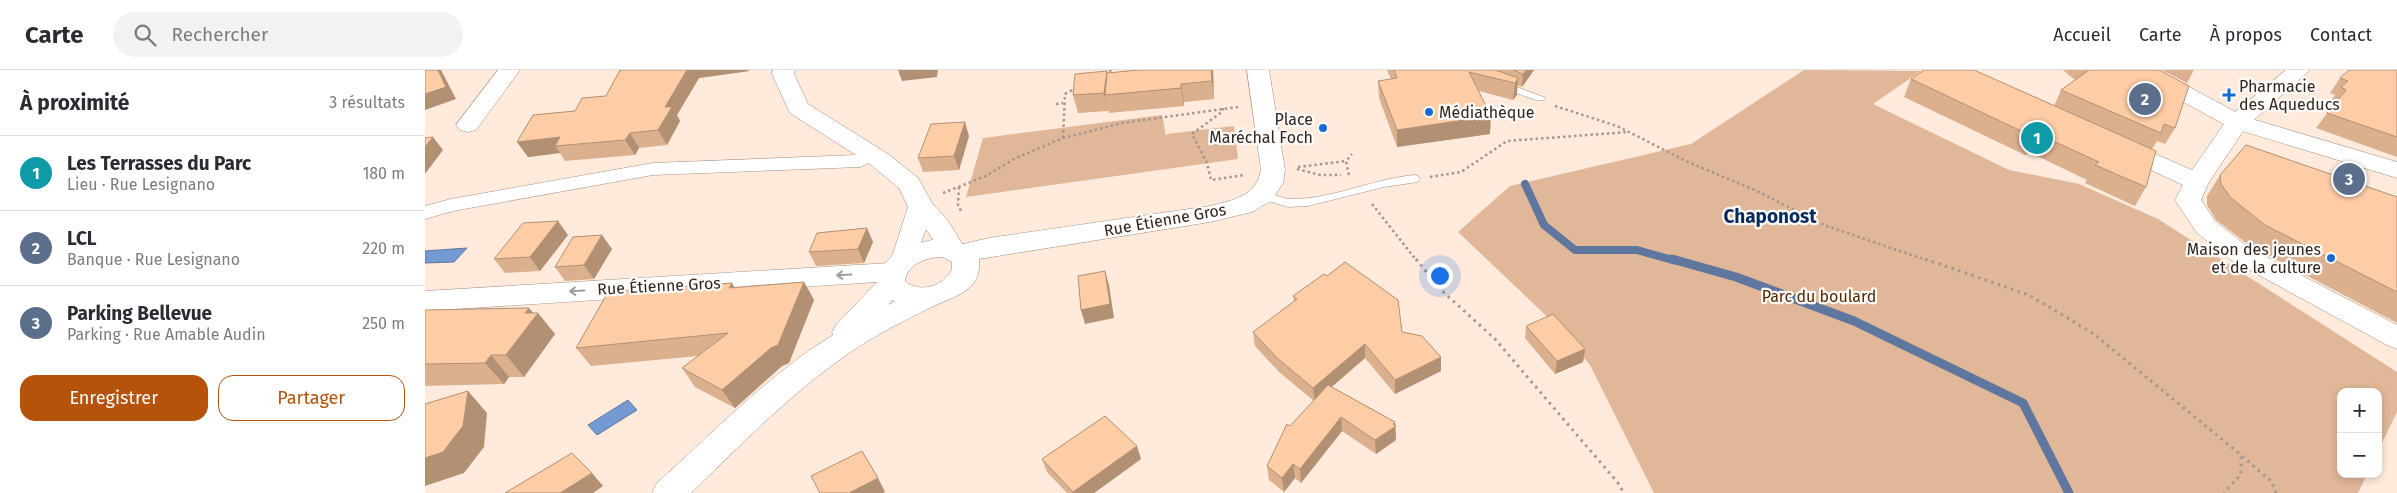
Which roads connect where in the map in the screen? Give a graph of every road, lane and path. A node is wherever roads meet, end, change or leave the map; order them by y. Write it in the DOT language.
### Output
graph roads {
  1 [pos="509,70"];
  2 [pos="785,70"];
  3 [pos="1112,70"];
  4 [pos="1258,70"];
  5 [pos="1474,70"];
  6 [pos="2142,70"];
  7 [pos="1099,76"];
  8 [pos="2292,77"];
  9 [pos="1082,85"];
  10 [pos="1540,98"];
  11 [pos="1063,103"];
  12 [pos="1056,104"];
  13 [pos="1243,106"];
  14 [pos="1223,108"];
  15 [pos="2237,122"];
  16 [pos="469,125"];
  17 [pos="1629,132"];
  18 [pos="1063,138"];
  19 [pos="2103,140"];
  20 [pos="872,154"];
  21 [pos="1346,161"];
  22 [pos="1273,170"];
  23 [pos="2397,170"];
  24 [pos="1349,175"];
  25 [pos="1414,180"];
  26 [pos="2197,182"];
  27 [pos="959,187"];
  28 [pos="1355,192"];
  29 [pos="1262,195"];
  30 [pos="920,205"];
  31 [pos="425,213"];
  32 [pos="964,218"];
  33 [pos="959,260"];
  34 [pos="895,272"];
  35 [pos="926,298"];
  36 [pos="425,300"];
  37 [pos="2397,338"];
  38 [pos="825,355"];
  39 [pos="2241,455"];
  40 [pos="669,493"];
  41 [pos="1624,493"];
  42 [pos="2224,493"];
  43 [pos="2276,493"];
  1 -- 16 [label="street"];
  2 -- 20 [label="street"];
  3 -- 7 [label="path"];
  4 -- 22 [label="street"];
  5 -- 10 [label="lane"];
  6 -- 15 [label="street"];
  8 -- 15 [label="street"];
  9 -- 11 [label="path"];
  10 -- 17 [label="path"];
  11 -- 12 [label="path"];
  11 -- 18 [label="path"];
  13 -- 14 [label="path"];
  14 -- 18 [label="path"];
  14 -- 22 [label="path"];
  15 -- 23 [label="street"];
  15 -- 26 [label="street"];
  17 -- 25 [label="path"];
  17 -- 39 [label="path"];
  18 -- 27 [label="path"];
  19 -- 26 [label="street"];
  20 -- 30 [label="street"];
  20 -- 31 [label="street"];
  21 -- 24 [label="path"];
  22 -- 29 [label="street"];
  25 -- 28 [label="lane"];
  26 -- 37 [label="street"];
  27 -- 30 [label="path"];
  27 -- 32 [label="path"];
  28 -- 29 [label="lane"];
  28 -- 41 [label="path"];
  29 -- 33 [label="street, Rue Étienne Gros"];
  30 -- 33 [label="street"];
  30 -- 34 [label="street"];
  33 -- 34 [label="street"];
  33 -- 35 [label="street"];
  34 -- 35 [label="street"];
  34 -- 36 [label="street, Rue Étienne Gros, one-way"];
  34 -- 38 [label="street"];
  35 -- 38 [label="street"];
  38 -- 40 [label="street"];
  39 -- 42 [label="path"];
  39 -- 43 [label="path"];
}
